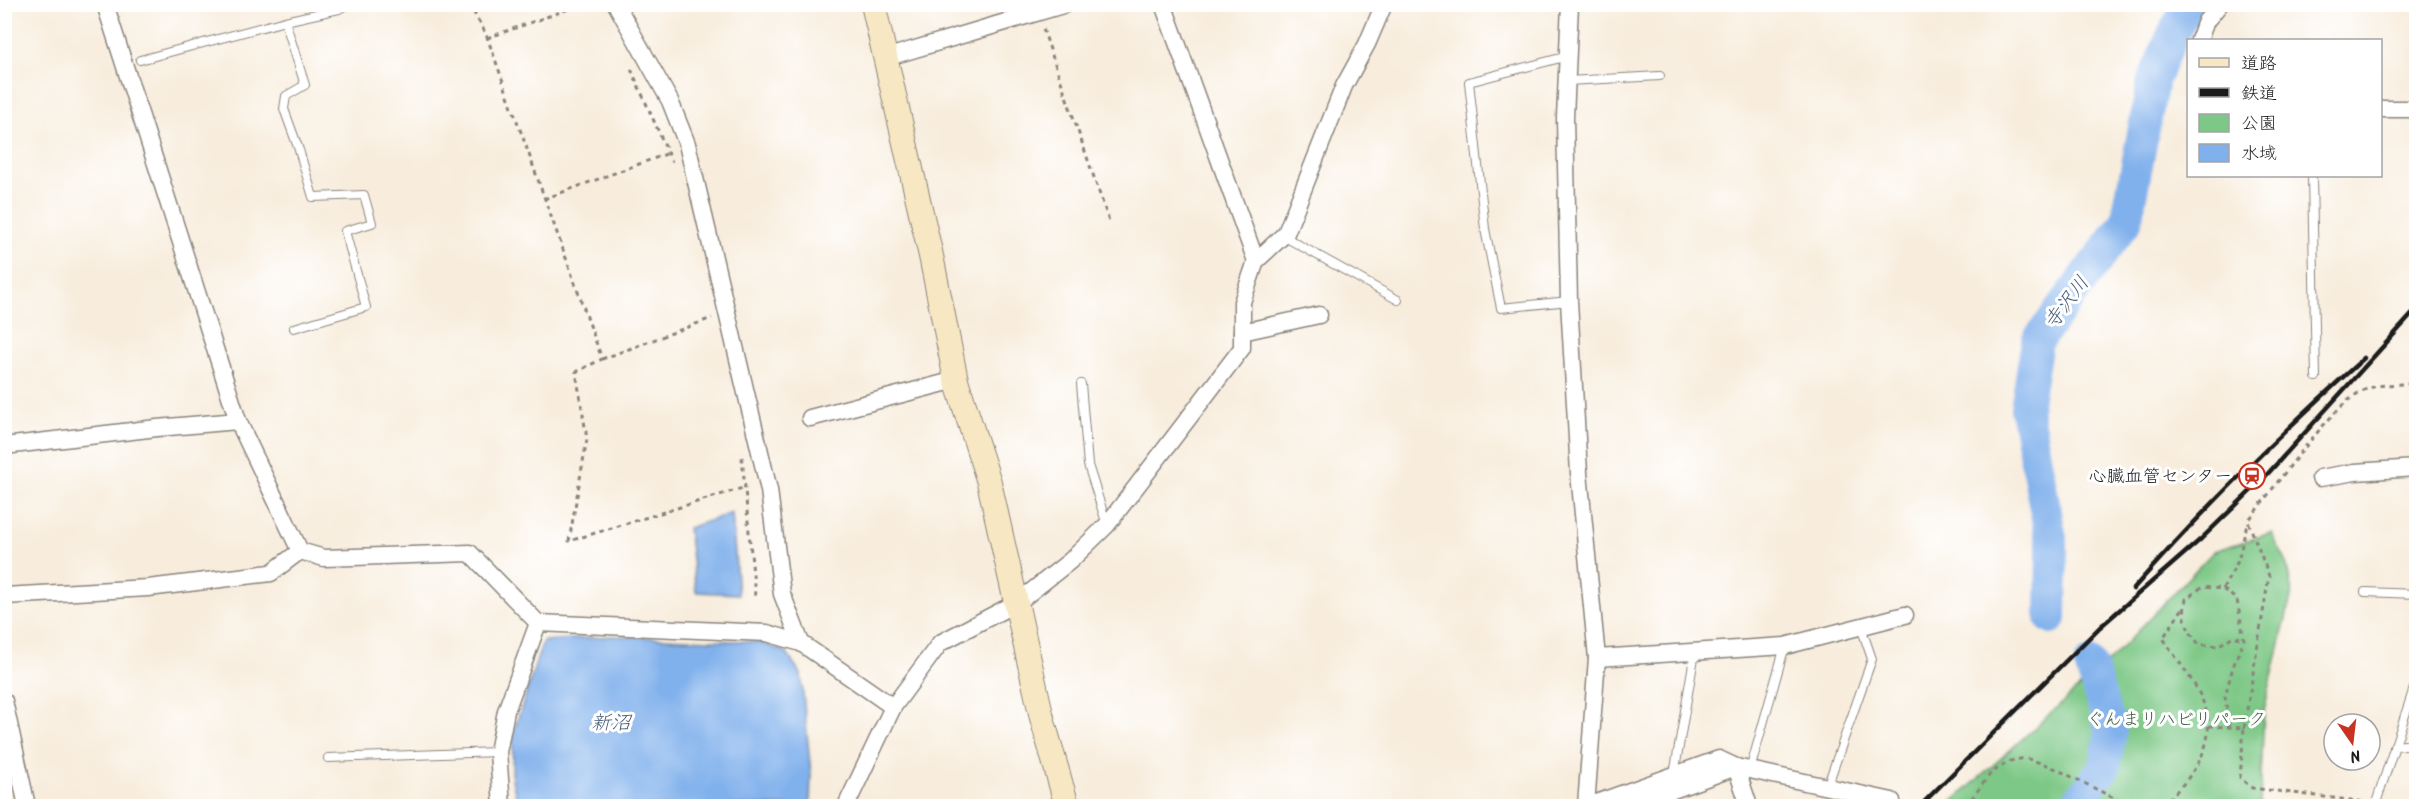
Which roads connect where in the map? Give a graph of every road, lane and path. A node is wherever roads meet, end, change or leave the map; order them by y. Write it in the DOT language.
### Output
graph roads {
  1 [pos="105,4"];
  2 [pos="348,4"];
  3 [pos="469,4"];
  4 [pos="583,4"];
  5 [pos="616,4"];
  6 [pos="873,4"];
  7 [pos="1066,4"];
  8 [pos="1163,4"];
  9 [pos="1384,4"];
  10 [pos="1570,4"];
  11 [pos="2220,4"];
  12 [pos="1037,13"];
  13 [pos="285,21"];
  14 [pos="487,38"];
  15 [pos="2199,39"];
  16 [pos="1568,56"];
  17 [pos="885,58"];
  18 [pos="140,60"];
  19 [pos="630,66"];
  20 [pos="1660,76"];
  21 [pos="1567,81"];
  22 [pos="2382,109"];
  23 [pos="2416,109"];
  24 [pos="669,153"];
  25 [pos="673,163"];
  26 [pos="2312,177"];
  27 [pos="544,199"];
  28 [pos="1110,224"];
  29 [pos="1283,235"];
  30 [pos="1256,261"];
  31 [pos="1398,300"];
  32 [pos="1569,301"];
  33 [pos="710,310"];
  34 [pos="1318,315"];
  35 [pos="712,318"];
  36 [pos="294,328"];
  37 [pos="715,329"];
  38 [pos="1242,332"];
  39 [pos="602,359"];
  40 [pos="2316,377"];
  41 [pos="956,380"];
  42 [pos="2416,383"];
  43 [pos="1081,384"];
  44 [pos="810,418"];
  45 [pos="238,421"];
  46 [pos="4,446"];
  47 [pos="741,448"];
  48 [pos="2416,468"];
  49 [pos="2320,478"];
  50 [pos="746,487"];
  51 [pos="2248,521"];
  52 [pos="1107,525"];
  53 [pos="300,551"];
  54 [pos="2223,589"];
  55 [pos="2365,592"];
  56 [pos="2416,594"];
  57 [pos="4,596"];
  58 [pos="755,596"];
  59 [pos="1018,602"];
  60 [pos="2184,607"];
  61 [pos="1905,615"];
  62 [pos="538,623"];
  63 [pos="1861,627"];
  64 [pos="2244,639"];
  65 [pos="801,643"];
  66 [pos="1785,646"];
  67 [pos="1695,652"];
  68 [pos="1597,658"];
  69 [pos="2416,682"];
  70 [pos="4,701"];
  71 [pos="893,707"];
  72 [pos="2209,726"];
  73 [pos="2229,727"];
  74 [pos="2244,728"];
  75 [pos="2416,744"];
  76 [pos="2394,746"];
  77 [pos="498,752"];
  78 [pos="328,758"];
  79 [pos="1743,769"];
  80 [pos="1674,775"];
  81 [pos="1827,787"];
  82 [pos="1892,801"];
  83 [pos="2376,803"];
  84 [pos="27,807"];
  85 [pos="502,807"];
  86 [pos="846,807"];
  87 [pos="1067,807"];
  88 [pos="1587,807"];
  89 [pos="1629,807"];
  90 [pos="1749,807"];
  91 [pos="1966,807"];
  92 [pos="2130,807"];
  93 [pos="2163,807"];
  1 -- 45 [label="street"];
  2 -- 13 [label="lane"];
  3 -- 14 [label="path"];
  4 -- 14 [label="path"];
  5 -- 65 [label="street"];
  6 -- 17 [label="street"];
  7 -- 12 [label="street"];
  8 -- 30 [label="street"];
  9 -- 29 [label="street"];
  10 -- 16 [label="street"];
  11 -- 15 [label="street"];
  12 -- 17 [label="street"];
  12 -- 28 [label="path"];
  13 -- 18 [label="lane"];
  13 -- 36 [label="lane"];
  14 -- 27 [label="path"];
  16 -- 21 [label="street"];
  16 -- 32 [label="lane"];
  17 -- 41 [label="street"];
  19 -- 24 [label="path"];
  20 -- 21 [label="lane"];
  21 -- 32 [label="street"];
  22 -- 23 [label="street"];
  24 -- 25 [label="path"];
  24 -- 27 [label="path"];
  26 -- 40 [label="lane"];
  27 -- 39 [label="path"];
  29 -- 30 [label="street"];
  29 -- 31 [label="lane"];
  30 -- 38 [label="street"];
  32 -- 68 [label="street"];
  33 -- 35 [label="path"];
  34 -- 38 [label="street"];
  35 -- 37 [label="path"];
  35 -- 39 [label="path"];
  38 -- 52 [label="street"];
  39 -- 50 [label="path"];
  41 -- 44 [label="street"];
  41 -- 59 [label="street"];
  42 -- 51 [label="path"];
  43 -- 52 [label="lane"];
  45 -- 46 [label="street"];
  45 -- 53 [label="street"];
  47 -- 50 [label="path"];
  48 -- 49 [label="street"];
  50 -- 58 [label="path"];
  51 -- 54 [label="path"];
  51 -- 74 [label="path"];
  52 -- 59 [label="street"];
  53 -- 57 [label="street"];
  53 -- 62 [label="street"];
  54 -- 60 [label="path"];
  54 -- 64 [label="path"];
  55 -- 56 [label="lane"];
  59 -- 71 [label="street"];
  59 -- 87 [label="street"];
  60 -- 64 [label="path"];
  60 -- 72 [label="path"];
  61 -- 63 [label="street"];
  62 -- 65 [label="street"];
  62 -- 77 [label="street"];
  63 -- 66 [label="street"];
  63 -- 81 [label="lane"];
  64 -- 73 [label="path"];
  65 -- 71 [label="street"];
  66 -- 67 [label="street"];
  66 -- 79 [label="lane"];
  67 -- 68 [label="street"];
  67 -- 80 [label="lane"];
  68 -- 88 [label="street"];
  69 -- 76 [label="lane"];
  70 -- 84 [label="street"];
  71 -- 86 [label="street"];
  72 -- 73 [label="path"];
  72 -- 93 [label="path"];
  73 -- 74 [label="path"];
  74 -- 83 [label="path"];
  75 -- 76 [label="lane"];
  76 -- 83 [label="lane"];
  77 -- 78 [label="lane"];
  77 -- 85 [label="street"];
  79 -- 80 [label="street"];
  79 -- 81 [label="street"];
  79 -- 89 [label="street"];
  79 -- 90 [label="street"];
  80 -- 88 [label="street"];
  81 -- 82 [label="street"];
  91 -- 92 [label="path"];
}
